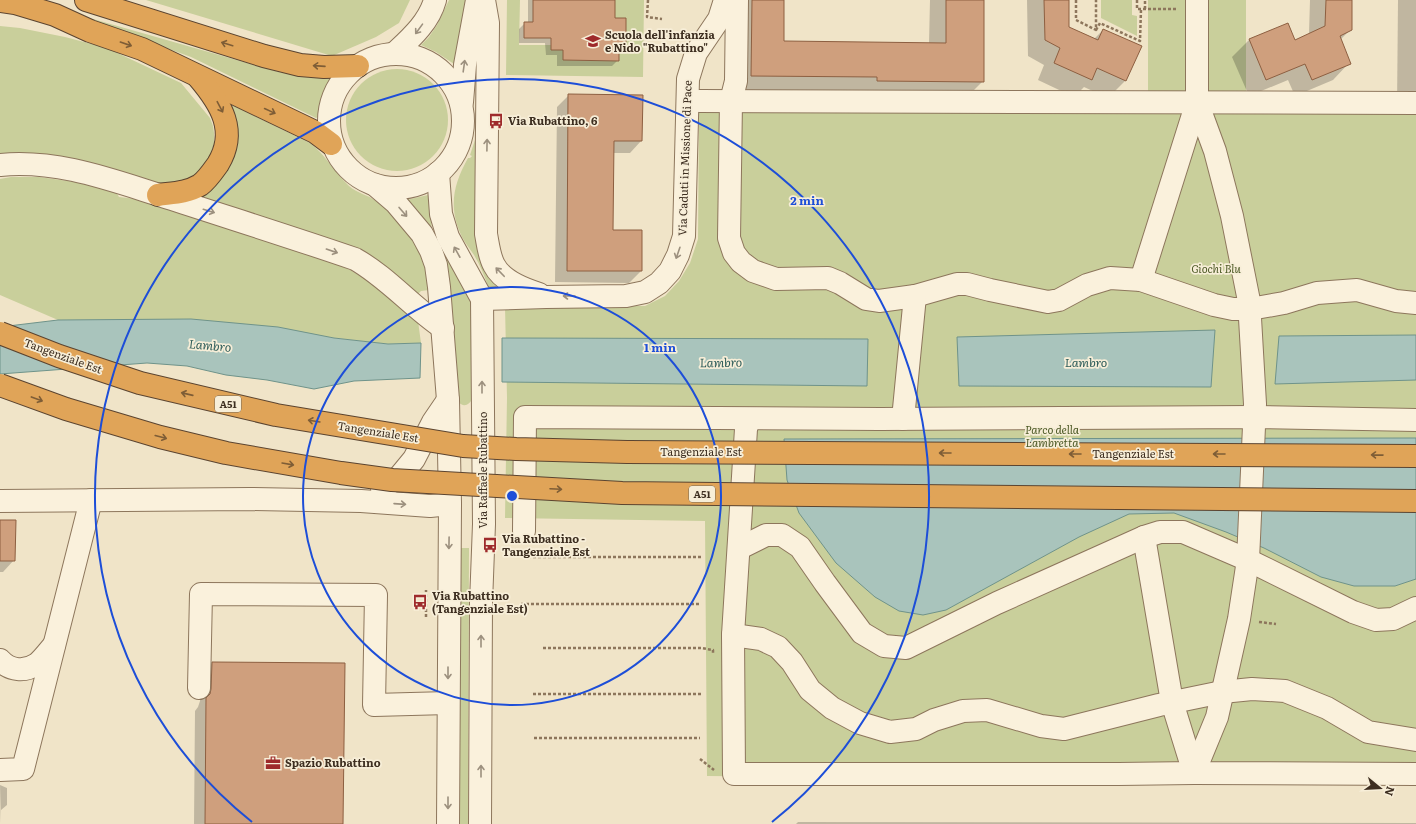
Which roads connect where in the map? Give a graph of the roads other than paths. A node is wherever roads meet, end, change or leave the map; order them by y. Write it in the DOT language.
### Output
graph roads {
  1 [pos="86,0"];
  2 [pos="436,0"];
  3 [pos="477,0"];
  4 [pos="484,0"];
  5 [pos="725,0"];
  6 [pos="737,0"];
  7 [pos="0,1"];
  8 [pos="1197,5"];
  9 [pos="0,16"];
  10 [pos="90,31"];
  11 [pos="395,53"];
  12 [pos="358,66"];
  13 [pos="197,76"];
  14 [pos="1196,98"];
  15 [pos="699,101"];
  16 [pos="731,101"];
  17 [pos="1416,103"];
  18 [pos="462,105"];
  19 [pos="331,144"];
  20 [pos="0,165"];
  21 [pos="438,173"];
  22 [pos="375,185"];
  23 [pos="158,195"];
  24 [pos="1141,280"];
  25 [pos="546,296"];
  26 [pos="914,296"];
  27 [pos="482,299"];
  28 [pos="1416,303"];
  29 [pos="1250,308"];
  30 [pos="443,328"];
  31 [pos="0,333"];
  32 [pos="0,385"];
  33 [pos="448,400"];
  34 [pos="749,419"];
  35 [pos="903,419"];
  36 [pos="1416,420"];
  37 [pos="1254,422"];
  38 [pos="1416,456"];
  39 [pos="91,500"];
  40 [pos="0,501"];
  41 [pos="361,501"];
  42 [pos="1416,502"];
  43 [pos="450,504"];
  44 [pos="524,531"];
  45 [pos="1144,537"];
  46 [pos="740,548"];
  47 [pos="1248,560"];
  48 [pos="1416,608"];
  49 [pos="733,635"];
  50 [pos="54,645"];
  51 [pos="0,660"];
  52 [pos="199,688"];
  53 [pos="1222,692"];
  54 [pos="1172,702"];
  55 [pos="448,704"];
  56 [pos="1416,740"];
  57 [pos="0,770"];
  58 [pos="1194,773"];
  59 [pos="1416,774"];
  60 [pos="448,824"];
  61 [pos="480,824"];
  12 -- 1 [label="highway, one-way"];
  2 -- 11 [label="street, one-way"];
  18 -- 3 [label="street, one-way"];
  25 -- 4 [label="street, one-way"];
  5 -- 25 [label="street, Via Caduti in Missione di Pace, one-way"];
  6 -- 16 [label="street"];
  7 -- 10 [label="highway"];
  8 -- 14 [label="street"];
  9 -- 10 [label="highway"];
  10 -- 13 [label="highway, one-way"];
  11 -- 12 [label="street"];
  11 -- 18 [label="street"];
  12 -- 19 [label="street"];
  13 -- 19 [label="highway, one-way"];
  13 -- 23 [label="highway, one-way"];
  14 -- 16 [label="street"];
  14 -- 17 [label="street"];
  14 -- 24 [label="street"];
  14 -- 29 [label="street"];
  15 -- 16 [label="street"];
  16 -- 26 [label="street"];
  18 -- 21 [label="street"];
  19 -- 22 [label="street"];
  20 -- 23 [label="street"];
  21 -- 22 [label="street"];
  27 -- 21 [label="street, Via Raffaele Rubattino, one-way"];
  22 -- 30 [label="street, one-way"];
  23 -- 30 [label="street, one-way"];
  24 -- 26 [label="street"];
  24 -- 29 [label="street"];
  25 -- 27 [label="street, Via Caduti in Missione di Pace"];
  26 -- 35 [label="street"];
  61 -- 27 [label="street, Via Raffaele Rubattino, one-way"];
  28 -- 29 [label="street"];
  29 -- 37 [label="street"];
  30 -- 33 [label="street"];
  38 -- 31 [label="highway, Tangenziale Est / A51, one-way, bridge"];
  32 -- 42 [label="highway, A51, one-way, bridge"];
  33 -- 41 [label="street"];
  33 -- 43 [label="street"];
  34 -- 35 [label="street"];
  34 -- 44 [label="street"];
  34 -- 46 [label="street"];
  35 -- 37 [label="street"];
  36 -- 37 [label="street"];
  37 -- 47 [label="street, bridge"];
  39 -- 40 [label="street"];
  39 -- 41 [label="street"];
  39 -- 50 [label="street"];
  41 -- 43 [label="street, one-way"];
  43 -- 55 [label="street, one-way"];
  45 -- 46 [label="street"];
  45 -- 47 [label="street"];
  45 -- 54 [label="street"];
  46 -- 49 [label="street"];
  47 -- 48 [label="street"];
  47 -- 53 [label="street"];
  49 -- 54 [label="street"];
  49 -- 58 [label="street"];
  50 -- 51 [label="street"];
  50 -- 57 [label="street"];
  52 -- 55 [label="street"];
  53 -- 54 [label="street"];
  53 -- 56 [label="street"];
  53 -- 58 [label="street"];
  54 -- 58 [label="street"];
  55 -- 60 [label="street, one-way"];
  58 -- 59 [label="street"];
}
